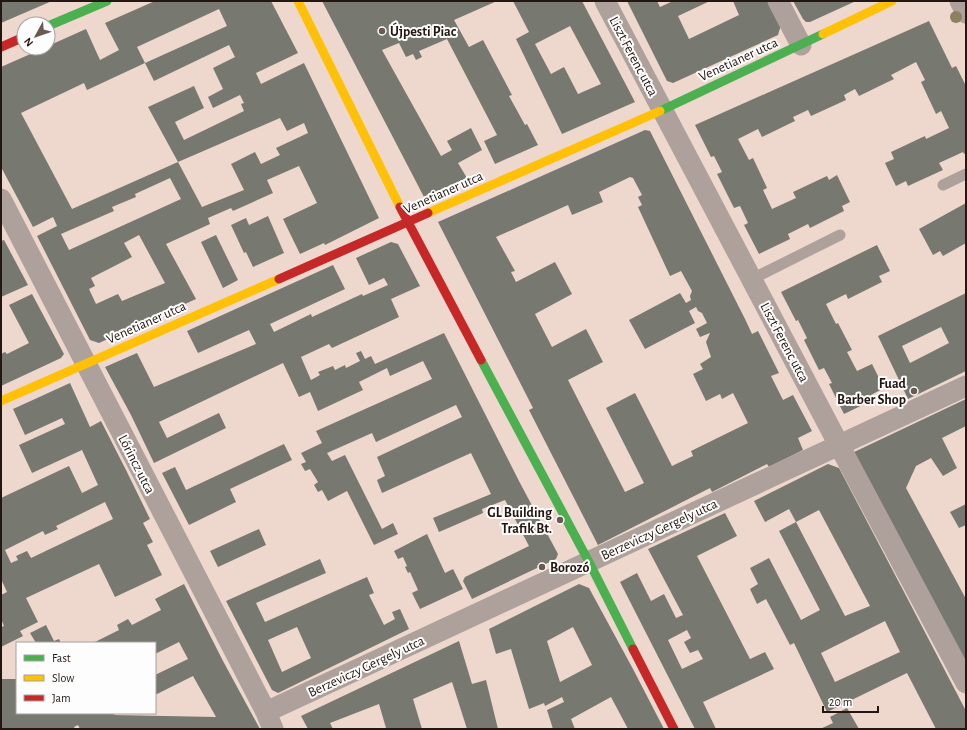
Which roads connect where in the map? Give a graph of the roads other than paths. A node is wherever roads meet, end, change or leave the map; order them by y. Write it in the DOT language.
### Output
graph roads {
  1 [pos="107,1"];
  2 [pos="298,1"];
  3 [pos="605,1"];
  4 [pos="778,1"];
  5 [pos="892,1"];
  6 [pos="960,1"];
  7 [pos="966,13"];
  8 [pos="56,23"];
  9 [pos="16,40"];
  10 [pos="801,45"];
  11 [pos="1,47"];
  12 [pos="662,110"];
  13 [pos="966,174"];
  14 [pos="943,185"];
  15 [pos="1,199"];
  16 [pos="408,223"];
  17 [pos="840,235"];
  18 [pos="752,279"];
  19 [pos="86,364"];
  20 [pos="966,386"];
  21 [pos="1,401"];
  22 [pos="839,445"];
  23 [pos="589,562"];
  24 [pos="966,683"];
  25 [pos="270,721"];
  26 [pos="674,729"];
  1 -- 8 [label="street"];
  2 -- 16 [label="street"];
  3 -- 12 [label="street, Liszt Ferenc utca"];
  4 -- 10 [label="street"];
  5 -- 10 [label="street, Venetianer utca"];
  6 -- 7 [label="street"];
  9 -- 11 [label="street"];
  10 -- 12 [label="street, Venetianer utca"];
  12 -- 16 [label="street, Venetianer utca"];
  12 -- 18 [label="street, Liszt Ferenc utca"];
  13 -- 14 [label="lane"];
  15 -- 19 [label="street, Lőrincz utca"];
  16 -- 19 [label="street, Venetianer utca"];
  16 -- 23 [label="street"];
  17 -- 18 [label="lane"];
  18 -- 22 [label="street, Liszt Ferenc utca"];
  19 -- 21 [label="street, Venetianer utca"];
  19 -- 25 [label="street, Lőrincz utca"];
  20 -- 22 [label="street, Berzeviczy Gergely utca"];
  22 -- 23 [label="street, Berzeviczy Gergely utca"];
  22 -- 24 [label="street, Liszt Ferenc utca"];
  23 -- 25 [label="street, Berzeviczy Gergely utca"];
  23 -- 26 [label="street"];
}
